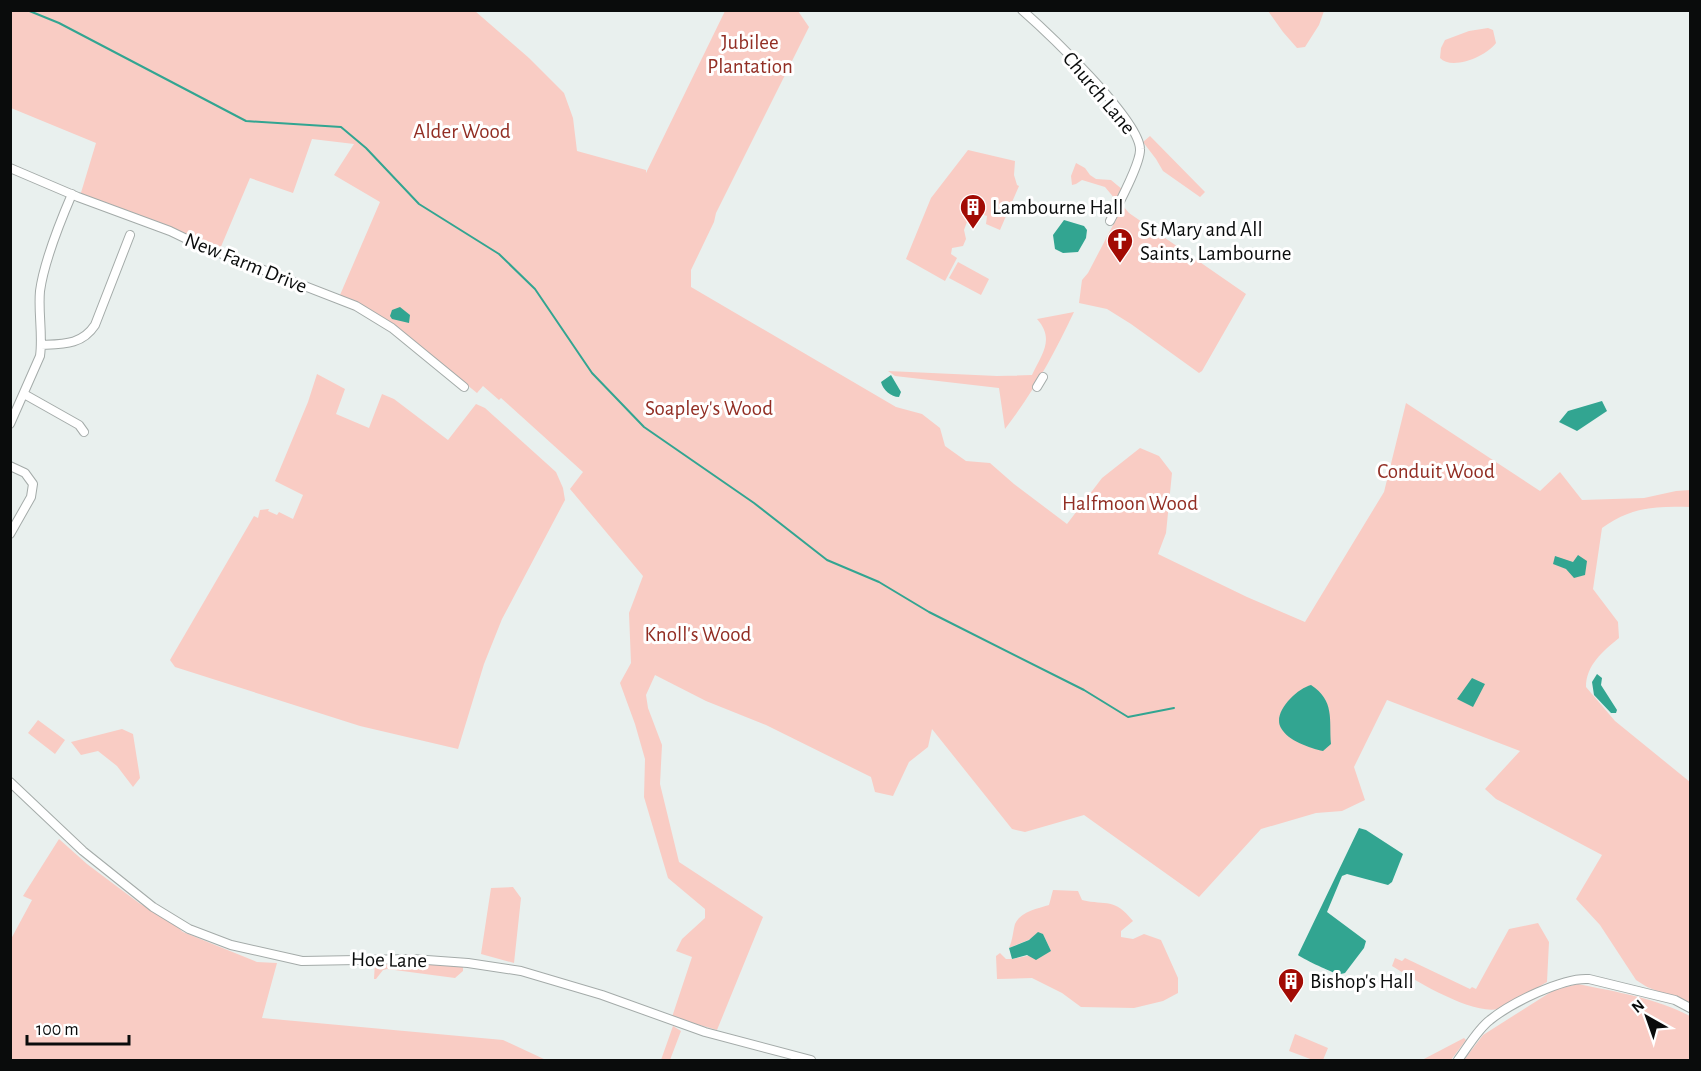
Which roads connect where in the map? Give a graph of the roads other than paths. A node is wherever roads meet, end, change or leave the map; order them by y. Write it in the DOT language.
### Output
graph roads {
  1 [pos="1022,10"];
  2 [pos="10,168"];
  3 [pos="72,194"];
  4 [pos="1110,221"];
  5 [pos="130,235"];
  6 [pos="41,345"];
  7 [pos="1043,377"];
  8 [pos="464,387"];
  9 [pos="1036,387"];
  10 [pos="24,394"];
  11 [pos="10,424"];
  12 [pos="84,432"];
  13 [pos="10,466"];
  14 [pos="10,534"];
  15 [pos="10,782"];
  16 [pos="1690,1008"];
  17 [pos="811,1060"];
  18 [pos="1458,1060"];
  1 -- 4 [label="street, Church Lane"];
  2 -- 3 [label="street, New Farm Drive"];
  3 -- 6 [label="street"];
  3 -- 8 [label="street, New Farm Drive"];
  5 -- 6 [label="street"];
  6 -- 10 [label="street"];
  7 -- 9 [label="street"];
  10 -- 11 [label="street"];
  10 -- 12 [label="street"];
  13 -- 14 [label="street"];
  15 -- 17 [label="street, Hoe Lane"];
  16 -- 18 [label="street"];
}
